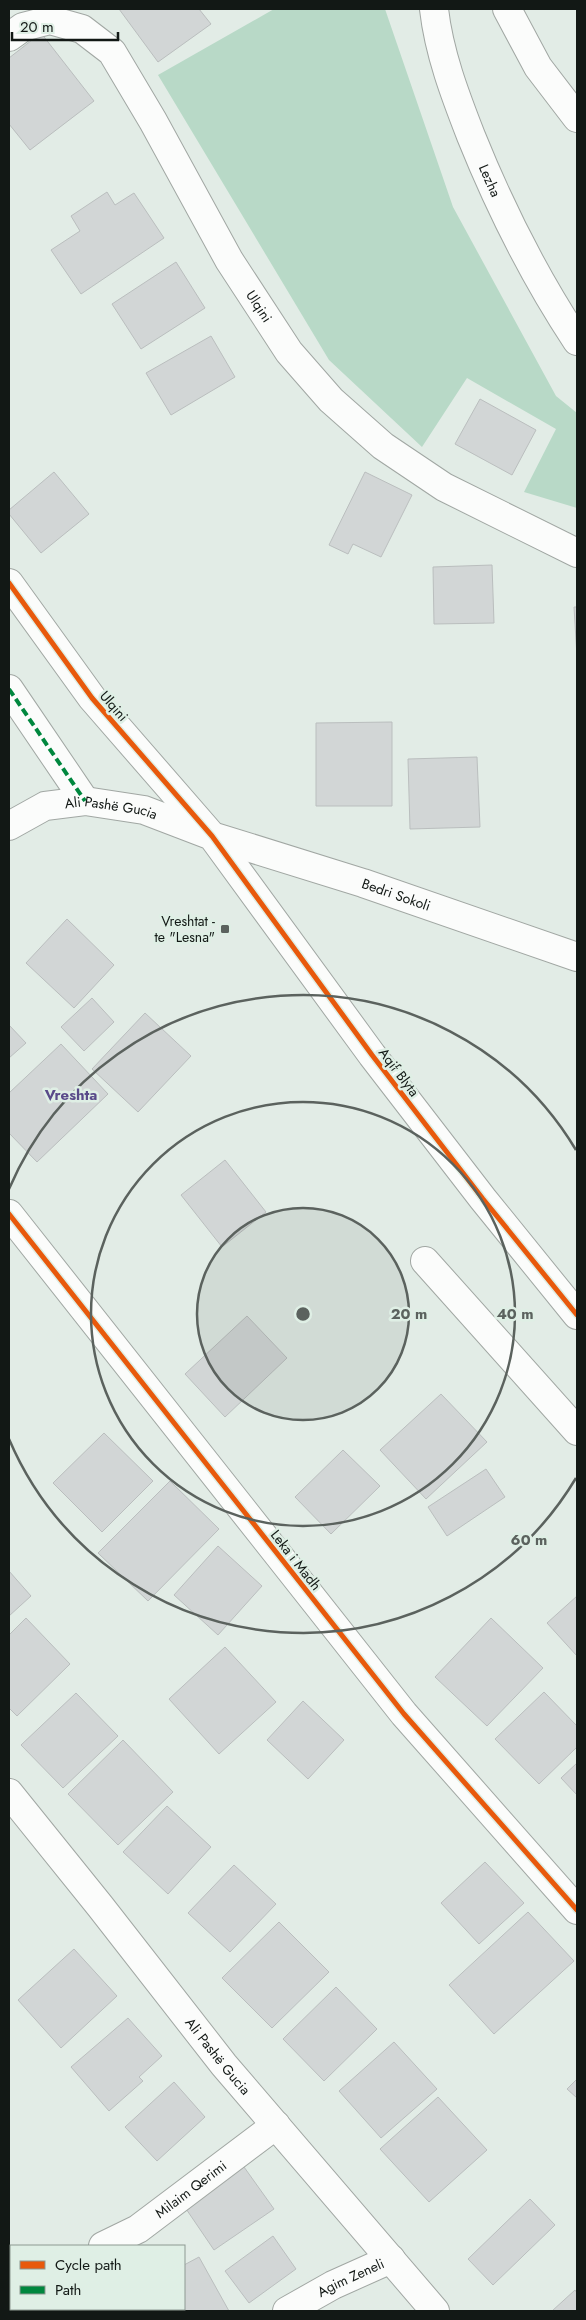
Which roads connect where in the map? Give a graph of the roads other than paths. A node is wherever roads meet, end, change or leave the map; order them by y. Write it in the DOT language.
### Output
graph roads {
  1 [pos="434,9"];
  2 [pos="507,9"];
  3 [pos="9,37"];
  4 [pos="577,118"];
  5 [pos="577,341"];
  6 [pos="577,553"];
  7 [pos="9,583"];
  8 [pos="9,689"];
  9 [pos="85,801"];
  10 [pos="9,826"];
  11 [pos="212,836"];
  12 [pos="577,957"];
  13 [pos="9,1214"];
  14 [pos="425,1261"];
  15 [pos="577,1315"];
  16 [pos="577,1431"];
  17 [pos="9,1794"];
  18 [pos="577,1910"];
  19 [pos="276,2126"];
  20 [pos="105,2245"];
  21 [pos="391,2259"];
  22 [pos="287,2311"];
  23 [pos="435,2311"];
  1 -- 5 [label="street, Lezha"];
  2 -- 4 [label="street"];
  3 -- 6 [label="street, Ulqini"];
  7 -- 11 [label="street, Ulqini"];
  8 -- 9 [label="street"];
  9 -- 10 [label="street, Ali Pashë Gucia"];
  9 -- 11 [label="street, Ali Pashë Gucia"];
  11 -- 12 [label="street, Bedri Sokoli"];
  11 -- 15 [label="street, Aqif Blyta"];
  13 -- 18 [label="street, Leka i Madh"];
  14 -- 16 [label="street"];
  17 -- 19 [label="street, Ali Pashë Gucia"];
  19 -- 20 [label="street, Milaim Qerimi"];
  19 -- 21 [label="street, Ali Pashë Gucia"];
  21 -- 22 [label="street, Agim Zeneli"];
  21 -- 23 [label="street, Ali Pashë Gucia"];
}
